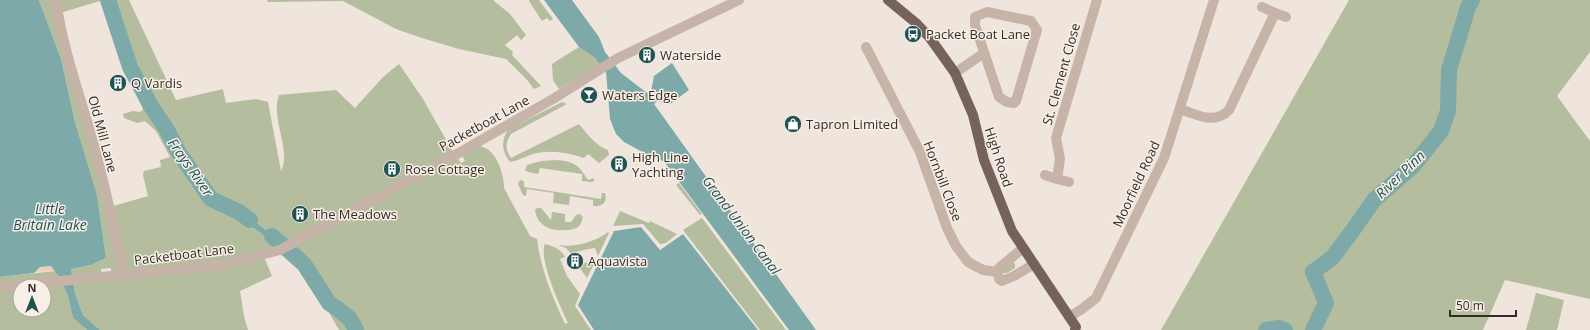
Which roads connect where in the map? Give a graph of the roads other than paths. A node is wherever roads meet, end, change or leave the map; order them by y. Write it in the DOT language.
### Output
graph roads {
  1 [pos="56,0"];
  2 [pos="739,0"];
  3 [pos="888,0"];
  4 [pos="1097,0"];
  5 [pos="1214,0"];
  6 [pos="1262,6"];
  7 [pos="1275,12"];
  8 [pos="1286,18"];
  9 [pos="866,47"];
  10 [pos="984,53"];
  11 [pos="955,73"];
  12 [pos="1180,109"];
  13 [pos="1045,175"];
  14 [pos="1057,179"];
  15 [pos="1068,182"];
  16 [pos="1022,248"];
  17 [pos="1034,264"];
  18 [pos="998,272"];
  19 [pos="124,275"];
  20 [pos="0,287"];
  21 [pos="1069,317"];
  22 [pos="1077,329"];
  1 -- 19 [label="street, Old Mill Lane"];
  2 -- 19 [label="street, Packetboat Lane"];
  3 -- 11 [label="main road, High Road"];
  4 -- 14 [label="street, St. Clement Close"];
  5 -- 12 [label="street, Moorfield Road"];
  6 -- 7 [label="street"];
  7 -- 8 [label="street"];
  7 -- 12 [label="street"];
  9 -- 18 [label="street, Hornbill Close"];
  10 -- 10 [label="street"];
  10 -- 11 [label="street"];
  11 -- 16 [label="main road, High Road"];
  12 -- 21 [label="street, Moorfield Road"];
  13 -- 14 [label="street"];
  14 -- 15 [label="street"];
  16 -- 17 [label="main road, High Road"];
  16 -- 18 [label="street"];
  17 -- 18 [label="street, Hornbill Close"];
  17 -- 21 [label="main road, High Road"];
  19 -- 20 [label="street, Packetboat Lane"];
  21 -- 22 [label="main road, High Road"];
}
